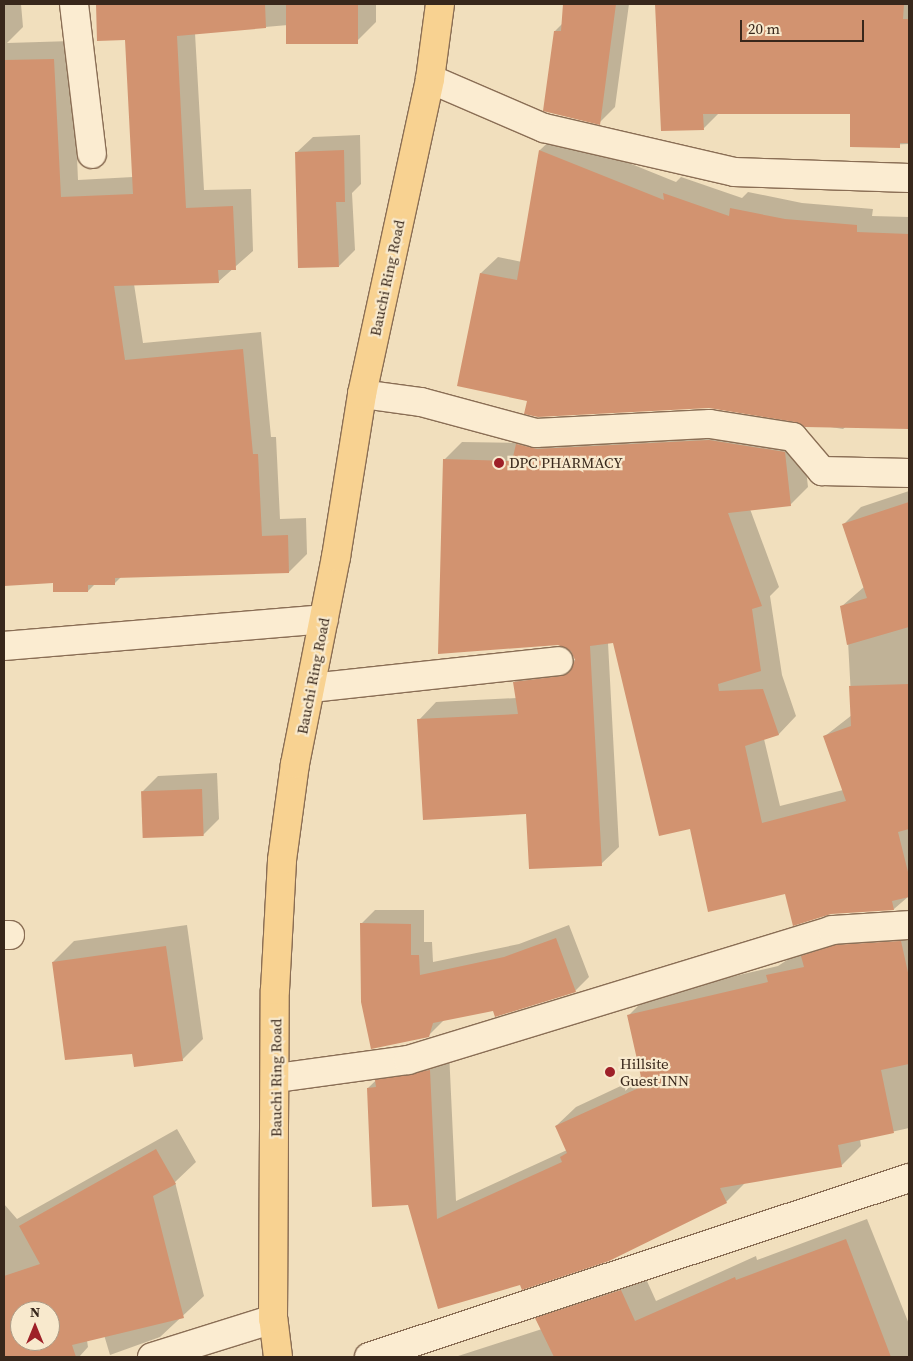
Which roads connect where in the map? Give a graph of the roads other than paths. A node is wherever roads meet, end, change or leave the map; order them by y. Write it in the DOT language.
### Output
graph roads {
  1 [pos="74,4"];
  2 [pos="440,4"];
  3 [pos="430,79"];
  4 [pos="92,154"];
  5 [pos="909,178"];
  6 [pos="362,394"];
  7 [pos="909,473"];
  8 [pos="324,619"];
  9 [pos="4,646"];
  10 [pos="559,661"];
  11 [pos="311,688"];
  12 [pos="909,925"];
  13 [pos="277,1078"];
  14 [pos="909,1178"];
  15 [pos="273,1319"];
  16 [pos="152,1357"];
  17 [pos="278,1357"];
  18 [pos="369,1357"];
  1 -- 4 [label="street"];
  2 -- 3 [label="main road, Bauchi Ring Road"];
  3 -- 5 [label="street"];
  3 -- 6 [label="main road, Bauchi Ring Road"];
  6 -- 7 [label="street"];
  6 -- 8 [label="main road, Bauchi Ring Road"];
  8 -- 9 [label="street"];
  8 -- 11 [label="main road, Bauchi Ring Road"];
  10 -- 11 [label="street"];
  11 -- 13 [label="main road, Bauchi Ring Road"];
  12 -- 13 [label="street"];
  13 -- 15 [label="main road, Bauchi Ring Road"];
  14 -- 18 [label="street"];
  15 -- 16 [label="street"];
  15 -- 17 [label="main road, Bauchi Ring Road"];
}
